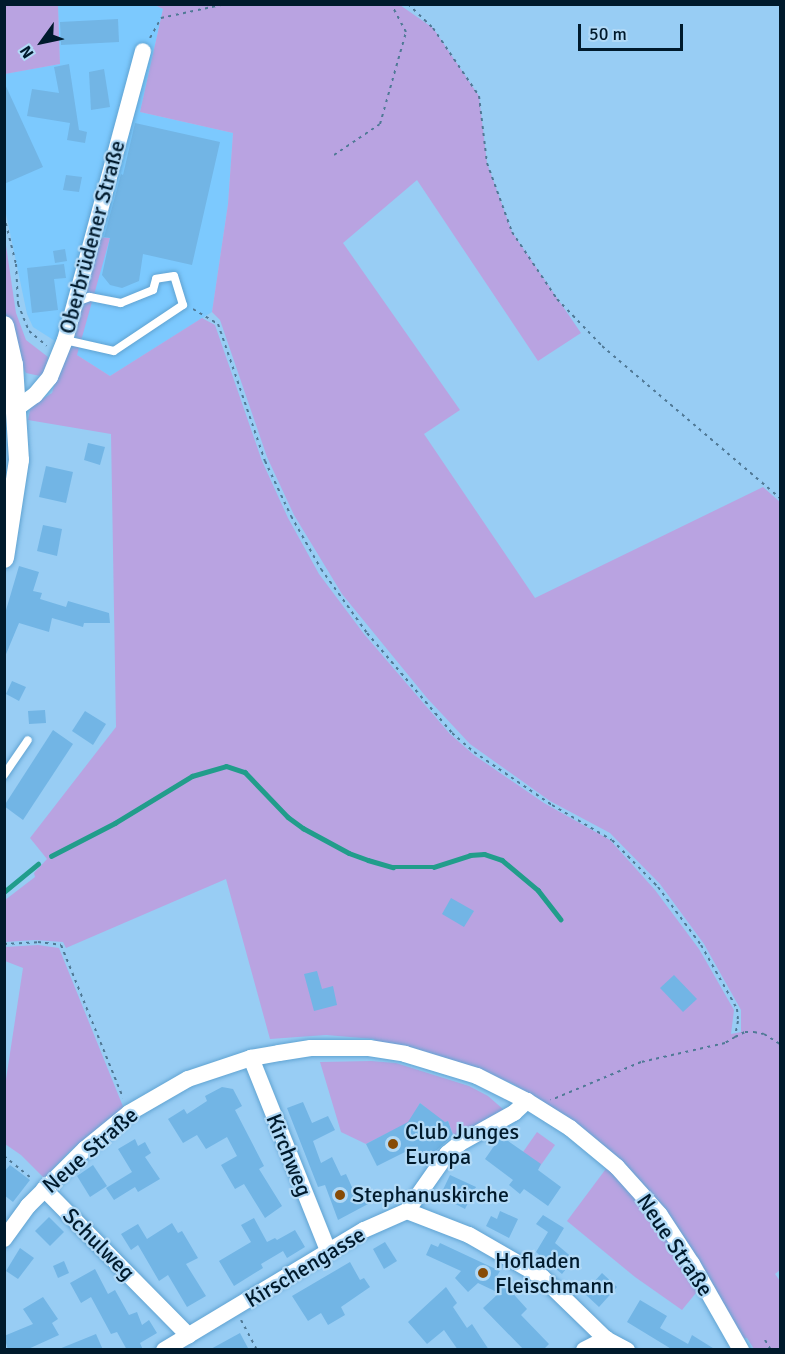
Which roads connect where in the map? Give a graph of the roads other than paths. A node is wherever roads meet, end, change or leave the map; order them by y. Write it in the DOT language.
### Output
graph roads {
  1 [pos="143,51"];
  2 [pos="74,303"];
  3 [pos="4,326"];
  4 [pos="62,347"];
  5 [pos="4,377"];
  6 [pos="11,405"];
  7 [pos="4,558"];
  8 [pos="28,740"];
  9 [pos="4,775"];
  10 [pos="251,1058"];
  11 [pos="533,1105"];
  12 [pos="44,1189"];
  13 [pos="406,1211"];
  14 [pos="4,1239"];
  15 [pos="328,1251"];
  16 [pos="189,1336"];
  17 [pos="606,1339"];
  18 [pos="164,1350"];
  19 [pos="584,1350"];
  20 [pos="627,1350"];
  21 [pos="741,1350"];
  1 -- 2 [label="street, Oberbrüdener Straße"];
  2 -- 4 [label="street, Oberbrüdener Straße"];
  2 -- 4 [label="lane"];
  3 -- 6 [label="street"];
  4 -- 6 [label="street, Oberbrüdener Straße"];
  5 -- 6 [label="street"];
  6 -- 7 [label="street"];
  8 -- 9 [label="lane"];
  10 -- 11 [label="street, Neue Straße"];
  10 -- 12 [label="street, Neue Straße"];
  10 -- 15 [label="street, Kirchweg"];
  11 -- 13 [label="street"];
  11 -- 21 [label="street, Neue Straße"];
  12 -- 14 [label="street, Neue Straße"];
  12 -- 16 [label="street, Schulweg"];
  13 -- 15 [label="street, Kirschengasse"];
  13 -- 17 [label="street"];
  15 -- 16 [label="street, Kirschengasse"];
  16 -- 18 [label="street, Kirschengasse"];
  17 -- 19 [label="street"];
  17 -- 20 [label="street"];
}
